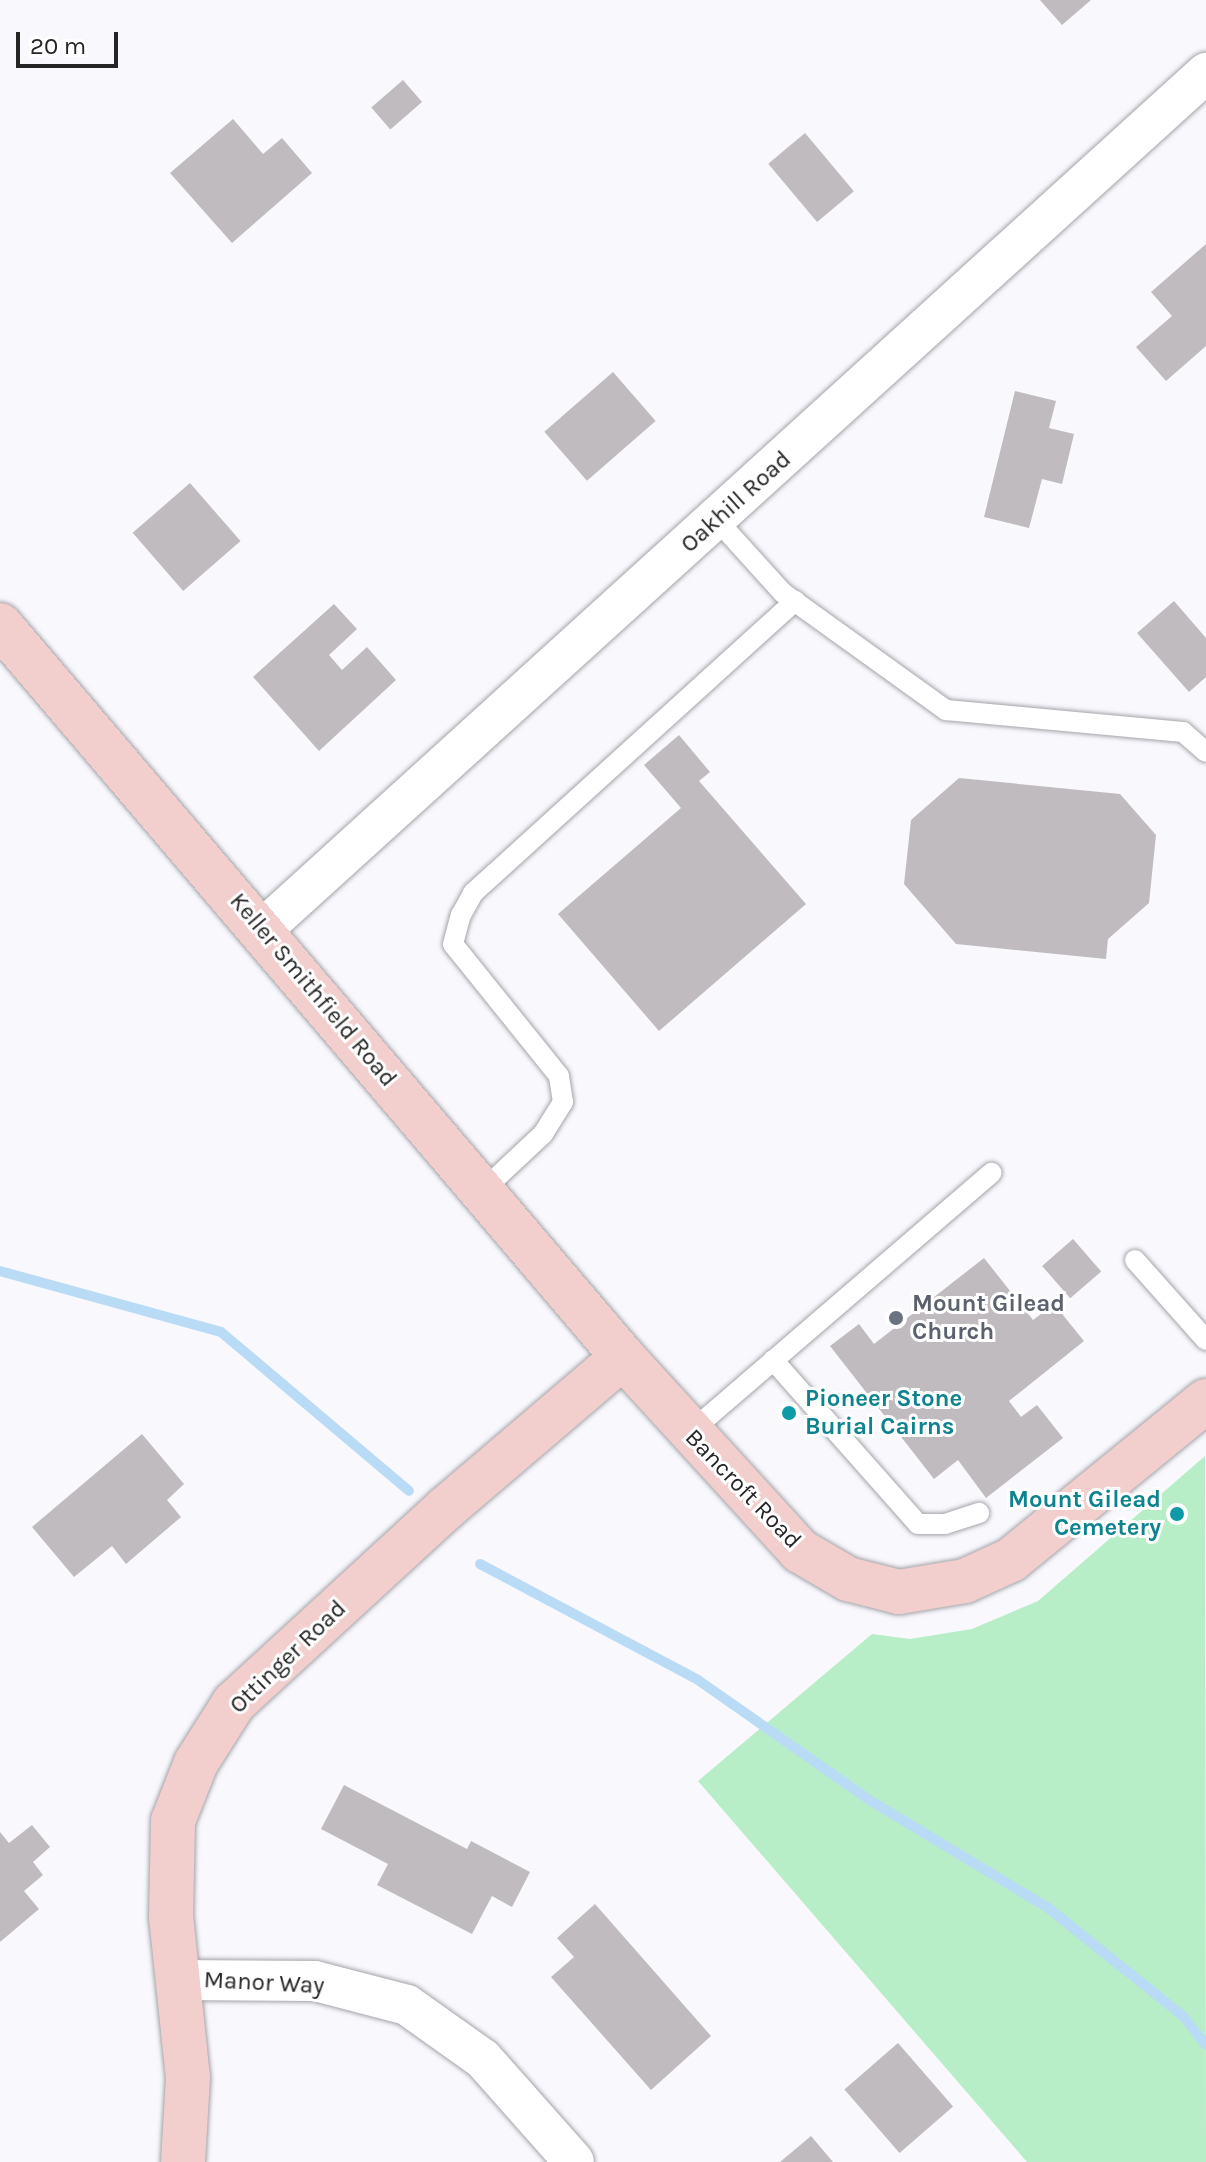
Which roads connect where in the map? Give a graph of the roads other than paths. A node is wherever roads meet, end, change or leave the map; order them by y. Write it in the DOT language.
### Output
graph roads {
  1 [pos="1206,73"];
  2 [pos="717,520"];
  3 [pos="795,601"];
  4 [pos="0,625"];
  5 [pos="1206,751"];
  6 [pos="263,929"];
  7 [pos="991,1173"];
  8 [pos="481,1192"];
  9 [pos="1135,1260"];
  10 [pos="1206,1340"];
  11 [pos="623,1357"];
  12 [pos="773,1360"];
  13 [pos="1206,1401"];
  14 [pos="689,1433"];
  15 [pos="979,1513"];
  16 [pos="176,1980"];
  17 [pos="183,2162"];
  18 [pos="574,2162"];
  1 -- 2 [label="street, Oakhill Road"];
  2 -- 3 [label="lane"];
  2 -- 6 [label="street, Oakhill Road"];
  3 -- 5 [label="lane"];
  3 -- 8 [label="lane"];
  4 -- 6 [label="street, Keller Smithfield Road"];
  6 -- 8 [label="street, Keller Smithfield Road"];
  7 -- 12 [label="lane"];
  8 -- 11 [label="street, Keller Smithfield Road"];
  9 -- 10 [label="lane"];
  11 -- 14 [label="street, Bancroft Road"];
  11 -- 16 [label="street, Ottinger Road"];
  12 -- 14 [label="lane"];
  12 -- 15 [label="lane"];
  13 -- 14 [label="street, Bancroft Road"];
  16 -- 17 [label="street, Ottinger Road"];
  16 -- 18 [label="street, Manor Way"];
}
